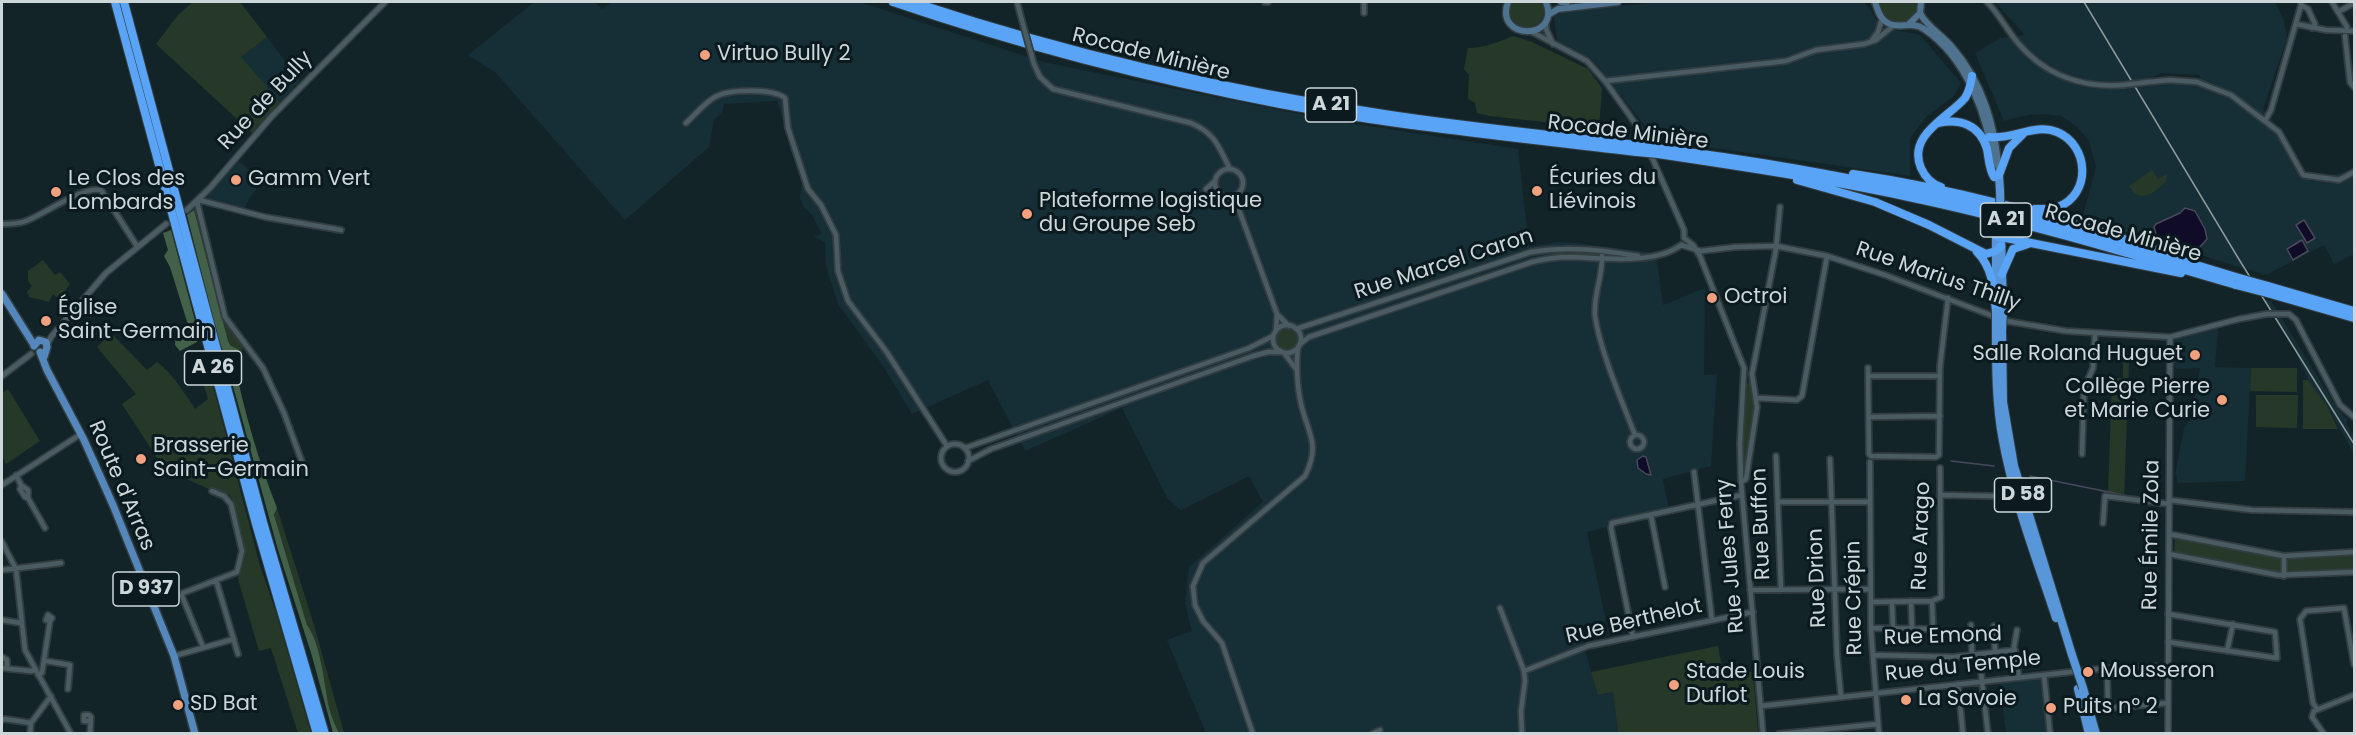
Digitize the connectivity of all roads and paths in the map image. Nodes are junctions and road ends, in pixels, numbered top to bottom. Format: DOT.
graph roads {
  1 [pos="115,2"];
  2 [pos="124,2"];
  3 [pos="385,2"];
  4 [pos="893,2"];
  5 [pos="913,2"];
  6 [pos="1017,2"];
  7 [pos="1364,2"];
  8 [pos="1507,2"];
  9 [pos="1546,2"];
  10 [pos="1561,2"];
  11 [pos="1567,2"];
  12 [pos="1618,2"];
  13 [pos="1987,2"];
  14 [pos="2332,2"];
  15 [pos="1876,3"];
  16 [pos="2301,3"];
  17 [pos="2355,3"];
  18 [pos="1922,5"];
  19 [pos="2338,12"];
  20 [pos="1364,13"];
  21 [pos="1547,19"];
  22 [pos="1882,19"];
  23 [pos="2296,24"];
  24 [pos="1909,25"];
  25 [pos="1893,26"];
  26 [pos="2347,27"];
  27 [pos="2312,28"];
  28 [pos="2355,31"];
  29 [pos="1532,32"];
  30 [pos="2345,36"];
  31 [pos="1870,42"];
  32 [pos="1553,44"];
  33 [pos="1972,76"];
  34 [pos="1605,81"];
  35 [pos="1970,85"];
  36 [pos="2355,87"];
  37 [pos="2265,121"];
  38 [pos="686,123"];
  39 [pos="1936,124"];
  40 [pos="2026,131"];
  41 [pos="1992,137"];
  42 [pos="1636,148"];
  43 [pos="1656,151"];
  44 [pos="1224,157"];
  45 [pos="1791,167"];
  46 [pos="1230,169"];
  47 [pos="1223,171"];
  48 [pos="1773,171"];
  49 [pos="2355,172"];
  50 [pos="1997,176"];
  51 [pos="1215,181"];
  52 [pos="1217,191"];
  53 [pos="1956,193"];
  54 [pos="1234,196"];
  55 [pos="198,201"];
  56 [pos="1780,207"];
  57 [pos="187,210"];
  58 [pos="2027,210"];
  59 [pos="2,224"];
  60 [pos="166,224"];
  61 [pos="341,231"];
  62 [pos="1684,238"];
  63 [pos="1998,239"];
  64 [pos="2034,243"];
  65 [pos="1681,245"];
  66 [pos="138,246"];
  67 [pos="1776,246"];
  68 [pos="1974,249"];
  69 [pos="1603,250"];
  70 [pos="1696,251"];
  71 [pos="1531,252"];
  72 [pos="1641,256"];
  73 [pos="1827,256"];
  74 [pos="1602,258"];
  75 [pos="1532,262"];
  76 [pos="2216,270"];
  77 [pos="2002,273"];
  78 [pos="2236,281"];
  79 [pos="2268,290"];
  80 [pos="2,294"];
  81 [pos="1948,298"];
  82 [pos="2000,311"];
  83 [pos="2355,311"];
  84 [pos="1277,314"];
  85 [pos="2355,318"];
  86 [pos="1289,326"];
  87 [pos="1296,329"];
  88 [pos="2095,333"];
  89 [pos="1275,334"];
  90 [pos="2170,337"];
  91 [pos="1299,346"];
  92 [pos="39,348"];
  93 [pos="1283,352"];
  94 [pos="1868,368"];
  95 [pos="1296,369"];
  96 [pos="1752,374"];
  97 [pos="2,376"];
  98 [pos="1745,376"];
  99 [pos="1868,376"];
  100 [pos="1940,376"];
  101 [pos="1756,398"];
  102 [pos="1940,416"];
  103 [pos="1869,417"];
  104 [pos="2355,417"];
  105 [pos="81,434"];
  106 [pos="1635,435"];
  107 [pos="947,447"];
  108 [pos="965,448"];
  109 [pos="2082,454"];
  110 [pos="1776,456"];
  111 [pos="1830,459"];
  112 [pos="968,461"];
  113 [pos="1870,462"];
  114 [pos="1940,468"];
  115 [pos="1694,472"];
  116 [pos="306,473"];
  117 [pos="16,475"];
  118 [pos="1741,482"];
  119 [pos="2,485"];
  120 [pos="212,490"];
  121 [pos="1742,495"];
  122 [pos="1941,495"];
  123 [pos="1992,496"];
  124 [pos="1779,502"];
  125 [pos="1831,502"];
  126 [pos="1870,502"];
  127 [pos="2169,502"];
  128 [pos="1698,506"];
  129 [pos="2355,512"];
  130 [pos="1651,516"];
  131 [pos="2103,523"];
  132 [pos="45,528"];
  133 [pos="2169,534"];
  134 [pos="2,542"];
  135 [pos="2355,552"];
  136 [pos="2169,554"];
  137 [pos="2284,556"];
  138 [pos="62,563"];
  139 [pos="16,569"];
  140 [pos="2,570"];
  141 [pos="2355,572"];
  142 [pos="2284,576"];
  143 [pos="216,580"];
  144 [pos="1665,587"];
  145 [pos="1870,588"];
  146 [pos="1835,589"];
  147 [pos="1750,590"];
  148 [pos="1781,590"];
  149 [pos="1911,601"];
  150 [pos="1932,601"];
  151 [pos="1892,602"];
  152 [pos="1870,603"];
  153 [pos="1500,608"];
  154 [pos="1753,612"];
  155 [pos="2168,614"];
  156 [pos="2,620"];
  157 [pos="1712,620"];
  158 [pos="50,621"];
  159 [pos="21,623"];
  160 [pos="2233,624"];
  161 [pos="1971,625"];
  162 [pos="1994,626"];
  163 [pos="1871,628"];
  164 [pos="1893,628"];
  165 [pos="1912,628"];
  166 [pos="2017,630"];
  167 [pos="1633,637"];
  168 [pos="234,639"];
  169 [pos="2168,642"];
  170 [pos="203,647"];
  171 [pos="2015,650"];
  172 [pos="2228,651"];
  173 [pos="1995,653"];
  174 [pos="238,654"];
  175 [pos="1873,655"];
  176 [pos="1979,655"];
  177 [pos="174,656"];
  178 [pos="1972,656"];
  179 [pos="2,657"];
  180 [pos="46,661"];
  181 [pos="2355,664"];
  182 [pos="2168,666"];
  183 [pos="4,668"];
  184 [pos="2107,668"];
  185 [pos="1524,671"];
  186 [pos="36,672"];
  187 [pos="2044,675"];
  188 [pos="2019,677"];
  189 [pos="1982,681"];
  190 [pos="1958,684"];
  191 [pos="2080,688"];
  192 [pos="68,689"];
  193 [pos="1874,694"];
  194 [pos="2355,695"];
  195 [pos="51,696"];
  196 [pos="1841,697"];
  197 [pos="2168,703"];
  198 [pos="1761,706"];
  199 [pos="2317,709"];
  200 [pos="90,721"];
  201 [pos="2,722"];
  202 [pos="31,723"];
  203 [pos="1878,724"];
  204 [pos="1380,730"];
  205 [pos="1841,731"];
  206 [pos="30,734"];
  207 [pos="71,734"];
  208 [pos="90,734"];
  209 [pos="195,734"];
  210 [pos="317,734"];
  211 [pos="325,734"];
  212 [pos="1253,734"];
  213 [pos="1372,734"];
  214 [pos="1522,734"];
  215 [pos="1763,734"];
  216 [pos="1779,734"];
  217 [pos="1879,734"];
  218 [pos="1963,734"];
  219 [pos="1988,734"];
  220 [pos="2050,734"];
  221 [pos="2089,734"];
  222 [pos="2096,734"];
  223 [pos="2168,734"];
  224 [pos="2324,734"];
  1 -- 210 [label="highway, A 26"];
  2 -- 211 [label="highway, A 26"];
  3 -- 55 [label="street, Rue de Bully"];
  4 -- 42 [label="highway, Rocade Minière / A 21"];
  5 -- 42 [label="highway, Rocade Minière / A 21"];
  6 -- 44 [label="street, bridge"];
  7 -- 20 [label="street"];
  8 -- 29 [label="main road"];
  9 -- 21 [label="main road"];
  10 -- 11 [label="main road"];
  12 -- 21 [label="main road"];
  13 -- 37 [label="street, bridge"];
  14 -- 19 [label="street"];
  15 -- 22 [label="main road"];
  16 -- 23 [label="street"];
  16 -- 27 [label="street"];
  17 -- 19 [label="street"];
  18 -- 24 [label="main road"];
  18 -- 33 [label="main road, D 58"];
  19 -- 26 [label="street"];
  21 -- 29 [label="main road"];
  21 -- 32 [label="street"];
  22 -- 25 [label="main road"];
  22 -- 31 [label="street"];
  23 -- 27 [label="street"];
  23 -- 37 [label="street"];
  24 -- 25 [label="main road"];
  24 -- 35 [label="main road, D 58"];
  25 -- 31 [label="street"];
  27 -- 28 [label="street"];
  29 -- 32 [label="street"];
  30 -- 36 [label="street"];
  31 -- 34 [label="street"];
  32 -- 34 [label="street"];
  33 -- 35 [label="highway"];
  33 -- 41 [label="main road, D 58"];
  34 -- 62 [label="street"];
  35 -- 39 [label="highway"];
  35 -- 41 [label="main road, D 58"];
  37 -- 49 [label="street"];
  38 -- 107 [label="street"];
  39 -- 50 [label="highway"];
  39 -- 53 [label="highway"];
  40 -- 41 [label="highway"];
  40 -- 50 [label="highway"];
  40 -- 58 [label="highway"];
  41 -- 50 [label="main road, D 58"];
  42 -- 43 [label="highway, Rocade Minière / A 21, bridge"];
  43 -- 45 [label="highway, Rocade Minière / A 21"];
  43 -- 48 [label="highway, Rocade Minière / A 21"];
  44 -- 46 [label="street"];
  44 -- 47 [label="street"];
  45 -- 53 [label="highway"];
  45 -- 76 [label="highway, Rocade Minière / A 21"];
  46 -- 47 [label="street"];
  46 -- 54 [label="street"];
  47 -- 51 [label="street"];
  48 -- 68 [label="highway"];
  48 -- 78 [label="highway, Rocade Minière / A 21"];
  50 -- 63 [label="highway, D 58, bridge"];
  51 -- 52 [label="street"];
  51 -- 52 [label="street"];
  52 -- 54 [label="street"];
  53 -- 58 [label="highway"];
  54 -- 84 [label="street"];
  55 -- 57 [label="street, Rue de Bully"];
  55 -- 61 [label="street"];
  55 -- 116 [label="street"];
  56 -- 67 [label="street"];
  58 -- 76 [label="highway"];
  59 -- 66 [label="street"];
  60 -- 66 [label="street"];
  62 -- 65 [label="street"];
  62 -- 70 [label="street"];
  63 -- 64 [label="highway"];
  63 -- 68 [label="highway"];
  63 -- 77 [label="highway, D 58"];
  63 -- 82 [label="highway, D 58"];
  64 -- 77 [label="highway"];
  64 -- 78 [label="highway"];
  65 -- 70 [label="street"];
  65 -- 72 [label="street, Rue Marcel Caron"];
  66 -- 92 [label="street"];
  67 -- 70 [label="street, Rue Marius Thilly"];
  67 -- 73 [label="street, Rue Marius Thilly"];
  67 -- 96 [label="street"];
  68 -- 82 [label="highway"];
  69 -- 71 [label="street, Rue Marcel Caron"];
  69 -- 72 [label="street, Rue Marcel Caron"];
  69 -- 74 [label="street"];
  70 -- 98 [label="street"];
  71 -- 75 [label="street"];
  71 -- 87 [label="street, Rue Marcel Caron"];
  72 -- 74 [label="street, Rue Marcel Caron"];
  73 -- 81 [label="street, Rue Marius Thilly"];
  73 -- 101 [label="street"];
  74 -- 75 [label="street, Rue Marcel Caron"];
  74 -- 106 [label="street"];
  75 -- 91 [label="street, Rue Marcel Caron"];
  76 -- 78 [label="highway, Rocade Minière / A 21"];
  77 -- 82 [label="highway, D 58"];
  78 -- 79 [label="highway, Rocade Minière / A 21, bridge"];
  79 -- 83 [label="highway, Rocade Minière / A 21"];
  79 -- 85 [label="highway, Rocade Minière / A 21"];
  80 -- 92 [label="main road"];
  81 -- 88 [label="street, Rue Marius Thilly"];
  81 -- 100 [label="street"];
  82 -- 191 [label="highway, D 58, bridge"];
  84 -- 86 [label="street"];
  84 -- 89 [label="street"];
  86 -- 87 [label="street"];
  86 -- 89 [label="street"];
  87 -- 91 [label="street"];
  88 -- 90 [label="street, Rue Marius Thilly"];
  88 -- 109 [label="street"];
  89 -- 93 [label="street"];
  89 -- 108 [label="street"];
  90 -- 104 [label="street, Rue Marius Thilly, bridge"];
  90 -- 127 [label="street, Rue Émile Zola"];
  91 -- 93 [label="street"];
  91 -- 95 [label="street"];
  92 -- 97 [label="street"];
  92 -- 105 [label="main road, Route d'Arras / D 937"];
  93 -- 95 [label="street"];
  93 -- 112 [label="street"];
  94 -- 99 [label="street"];
  95 -- 212 [label="street"];
  96 -- 98 [label="street"];
  96 -- 101 [label="street"];
  98 -- 118 [label="street, Rue Jules Ferry"];
  99 -- 100 [label="street"];
  99 -- 103 [label="street"];
  100 -- 102 [label="street"];
  101 -- 118 [label="street"];
  102 -- 103 [label="street"];
  102 -- 103 [label="street"];
  105 -- 117 [label="street"];
  105 -- 177 [label="main road, Route d'Arras / D 937"];
  107 -- 108 [label="street"];
  107 -- 112 [label="street"];
  108 -- 112 [label="street"];
  110 -- 124 [label="street, Rue Buffon"];
  111 -- 125 [label="street, Rue Drion"];
  113 -- 126 [label="street, Rue Crépin"];
  114 -- 122 [label="street, Rue Arago"];
  115 -- 128 [label="street"];
  117 -- 119 [label="street"];
  117 -- 132 [label="street"];
  118 -- 121 [label="street, Rue Jules Ferry"];
  120 -- 143 [label="street"];
  121 -- 128 [label="street"];
  121 -- 147 [label="street, Rue Jules Ferry"];
  122 -- 123 [label="street"];
  122 -- 150 [label="street, Rue Arago"];
  124 -- 125 [label="street"];
  124 -- 148 [label="street, Rue Buffon"];
  125 -- 126 [label="street"];
  125 -- 146 [label="street, Rue Drion"];
  126 -- 145 [label="street, Rue Crépin"];
  127 -- 129 [label="street"];
  127 -- 131 [label="street"];
  127 -- 133 [label="street, Rue Émile Zola"];
  128 -- 130 [label="street"];
  128 -- 157 [label="street"];
  130 -- 144 [label="street"];
  130 -- 167 [label="street"];
  133 -- 136 [label="street, Rue Émile Zola"];
  133 -- 137 [label="street"];
  134 -- 139 [label="street"];
  135 -- 137 [label="street"];
  136 -- 142 [label="street"];
  136 -- 155 [label="street, Rue Émile Zola"];
  137 -- 142 [label="street"];
  138 -- 139 [label="street"];
  139 -- 140 [label="street"];
  139 -- 159 [label="street"];
  141 -- 142 [label="street"];
  143 -- 168 [label="street"];
  143 -- 170 [label="street"];
  145 -- 146 [label="street"];
  145 -- 152 [label="street, Rue Crépin"];
  146 -- 148 [label="street"];
  146 -- 196 [label="street, Rue Drion"];
  147 -- 148 [label="street"];
  147 -- 154 [label="street, Rue Jules Ferry"];
  149 -- 150 [label="street"];
  149 -- 151 [label="street"];
  149 -- 165 [label="street"];
  150 -- 165 [label="street"];
  151 -- 152 [label="street"];
  151 -- 164 [label="street"];
  152 -- 163 [label="street, Rue Crépin"];
  153 -- 185 [label="street"];
  154 -- 157 [label="street, Rue Berthelot"];
  154 -- 198 [label="street, Rue Jules Ferry"];
  155 -- 160 [label="street"];
  155 -- 169 [label="street, Rue Émile Zola"];
  156 -- 159 [label="street"];
  157 -- 167 [label="street, Rue Berthelot"];
  158 -- 180 [label="street"];
  159 -- 186 [label="street"];
  160 -- 172 [label="street"];
  160 -- 172 [label="street"];
  161 -- 178 [label="street"];
  162 -- 173 [label="street"];
  163 -- 164 [label="street"];
  163 -- 175 [label="street, Rue Crépin"];
  164 -- 165 [label="street"];
  166 -- 171 [label="street"];
  167 -- 185 [label="street, Rue Berthelot"];
  168 -- 170 [label="street"];
  168 -- 174 [label="street"];
  169 -- 172 [label="street"];
  169 -- 182 [label="street, Rue Émile Zola"];
  170 -- 177 [label="street"];
  171 -- 173 [label="street, Rue Emond"];
  171 -- 188 [label="street"];
  173 -- 176 [label="street, Rue Emond"];
  175 -- 178 [label="street, Rue Emond"];
  175 -- 193 [label="street, Rue Crépin"];
  176 -- 178 [label="street, Rue Emond"];
  176 -- 189 [label="street"];
  177 -- 209 [label="main road, Route d'Arras / D 937"];
  179 -- 183 [label="street"];
  180 -- 186 [label="street"];
  180 -- 192 [label="street"];
  181 -- 199 [label="street"];
  182 -- 184 [label="street, Rue du Temple"];
  182 -- 197 [label="street, Rue Émile Zola"];
  183 -- 186 [label="street"];
  184 -- 187 [label="street, Rue du Temple"];
  184 -- 197 [label="street"];
  185 -- 214 [label="street"];
  186 -- 195 [label="street"];
  187 -- 188 [label="street, Rue du Temple"];
  187 -- 220 [label="street"];
  188 -- 189 [label="street, Rue du Temple"];
  189 -- 190 [label="street, Rue du Temple"];
  189 -- 219 [label="street"];
  190 -- 193 [label="street, Rue du Temple"];
  190 -- 218 [label="street"];
  191 -- 221 [label="highway, D 58"];
  191 -- 222 [label="highway, D 58"];
  193 -- 196 [label="street, Rue du Temple"];
  193 -- 203 [label="street, Rue Crépin"];
  194 -- 199 [label="street"];
  195 -- 202 [label="street"];
  195 -- 207 [label="street"];
  196 -- 198 [label="street, Rue du Temple"];
  197 -- 223 [label="street, Rue Émile Zola"];
  198 -- 215 [label="street, Rue Jules Ferry"];
  199 -- 224 [label="street"];
  200 -- 208 [label="street"];
  201 -- 202 [label="street"];
  202 -- 206 [label="street"];
  203 -- 205 [label="street"];
  203 -- 217 [label="street, Rue Crépin"];
  204 -- 213 [label="street"];
  205 -- 216 [label="street"];
}
